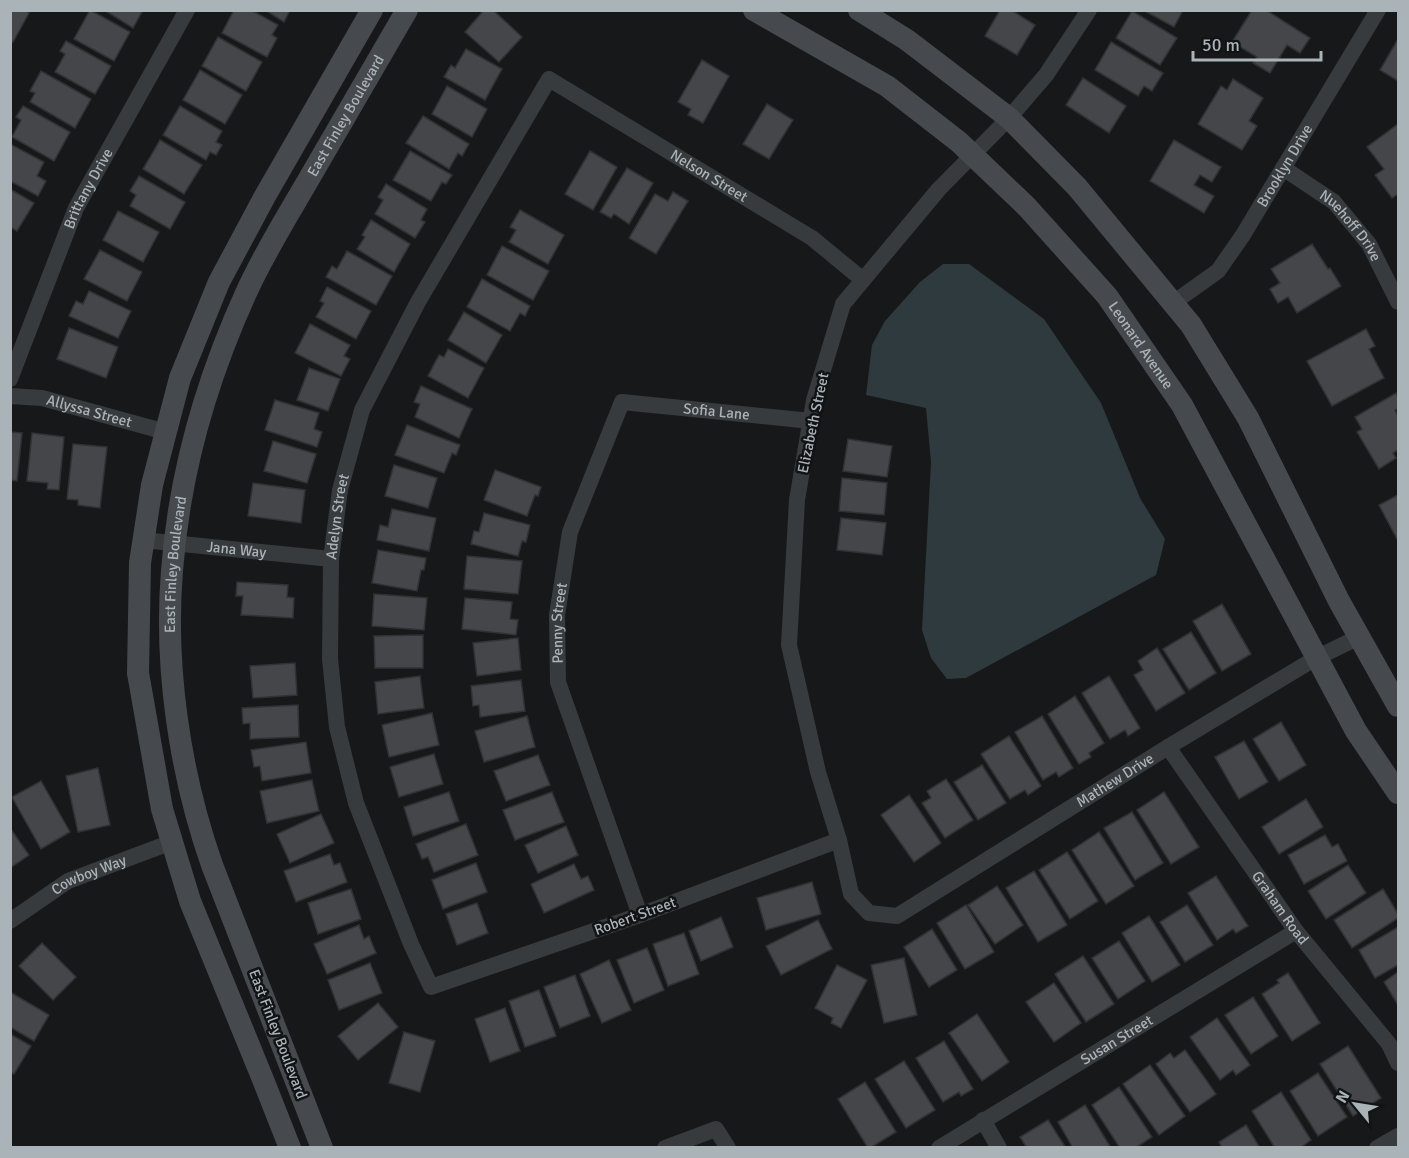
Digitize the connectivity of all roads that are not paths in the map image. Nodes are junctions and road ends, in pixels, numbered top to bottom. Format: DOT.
graph roads {
  1 [pos="187,10"];
  2 [pos="372,10"];
  3 [pos="407,10"];
  4 [pos="754,10"];
  5 [pos="859,10"];
  6 [pos="1089,10"];
  7 [pos="1378,10"];
  8 [pos="549,79"];
  9 [pos="1008,118"];
  10 [pos="973,156"];
  11 [pos="1283,168"];
  12 [pos="863,280"];
  13 [pos="1398,302"];
  14 [pos="1173,303"];
  15 [pos="10,379"];
  16 [pos="10,396"];
  17 [pos="622,402"];
  18 [pos="811,421"];
  19 [pos="166,432"];
  20 [pos="143,540"];
  21 [pos="174,544"];
  22 [pos="331,560"];
  23 [pos="1359,637"];
  24 [pos="1317,658"];
  25 [pos="1398,706"];
  26 [pos="1168,747"];
  27 [pos="1398,793"];
  28 [pos="838,840"];
  29 [pos="172,842"];
  30 [pos="869,913"];
  31 [pos="640,915"];
  32 [pos="10,921"];
  33 [pos="1296,931"];
  34 [pos="431,987"];
  35 [pos="1398,1063"];
  36 [pos="982,1120"];
  37 [pos="1398,1136"];
  38 [pos="290,1148"];
  39 [pos="322,1148"];
  40 [pos="665,1148"];
  41 [pos="728,1148"];
  42 [pos="939,1148"];
  43 [pos="999,1148"];
  44 [pos="1377,1148"];
  1 -- 15 [label="street, Brittany Drive"];
  2 -- 19 [label="street, East Finley Boulevard"];
  3 -- 21 [label="street, East Finley Boulevard"];
  4 -- 10 [label="street, Leonard Avenue"];
  5 -- 9 [label="street"];
  6 -- 9 [label="street, Elizabeth Street"];
  7 -- 11 [label="street, Brooklyn Drive"];
  8 -- 12 [label="street, Nelson Street"];
  8 -- 22 [label="street, Adelyn Street"];
  9 -- 10 [label="street, Elizabeth Street"];
  9 -- 14 [label="street"];
  10 -- 12 [label="street, Elizabeth Street"];
  10 -- 24 [label="street, Leonard Avenue"];
  11 -- 13 [label="street, Nuehoff Drive"];
  11 -- 14 [label="street, Brooklyn Drive"];
  12 -- 18 [label="street, Elizabeth Street"];
  14 -- 23 [label="street"];
  16 -- 19 [label="street, Allyssa Street"];
  17 -- 18 [label="street, Sofia Lane"];
  17 -- 31 [label="street, Penny Street"];
  18 -- 28 [label="street, Elizabeth Street"];
  19 -- 20 [label="street, East Finley Boulevard"];
  20 -- 21 [label="street, Jana Way"];
  20 -- 29 [label="street, East Finley Boulevard"];
  21 -- 22 [label="street, Jana Way"];
  21 -- 39 [label="street, East Finley Boulevard"];
  22 -- 34 [label="street, Adelyn Street"];
  23 -- 24 [label="street, Mathew Drive"];
  23 -- 25 [label="street"];
  24 -- 26 [label="street, Mathew Drive"];
  24 -- 27 [label="street, Leonard Avenue"];
  26 -- 30 [label="street, Mathew Drive"];
  26 -- 33 [label="street, Graham Road"];
  28 -- 30 [label="street, Elizabeth Street"];
  28 -- 31 [label="street, Robert Street"];
  29 -- 32 [label="street, Cowboy Way"];
  29 -- 38 [label="street, East Finley Boulevard"];
  31 -- 34 [label="street, Robert Street"];
  33 -- 35 [label="street, Graham Road"];
  33 -- 36 [label="street, Susan Street"];
  36 -- 42 [label="street, Susan Street"];
  36 -- 43 [label="street"];
  37 -- 44 [label="street"];
  40 -- 41 [label="street"];
}
